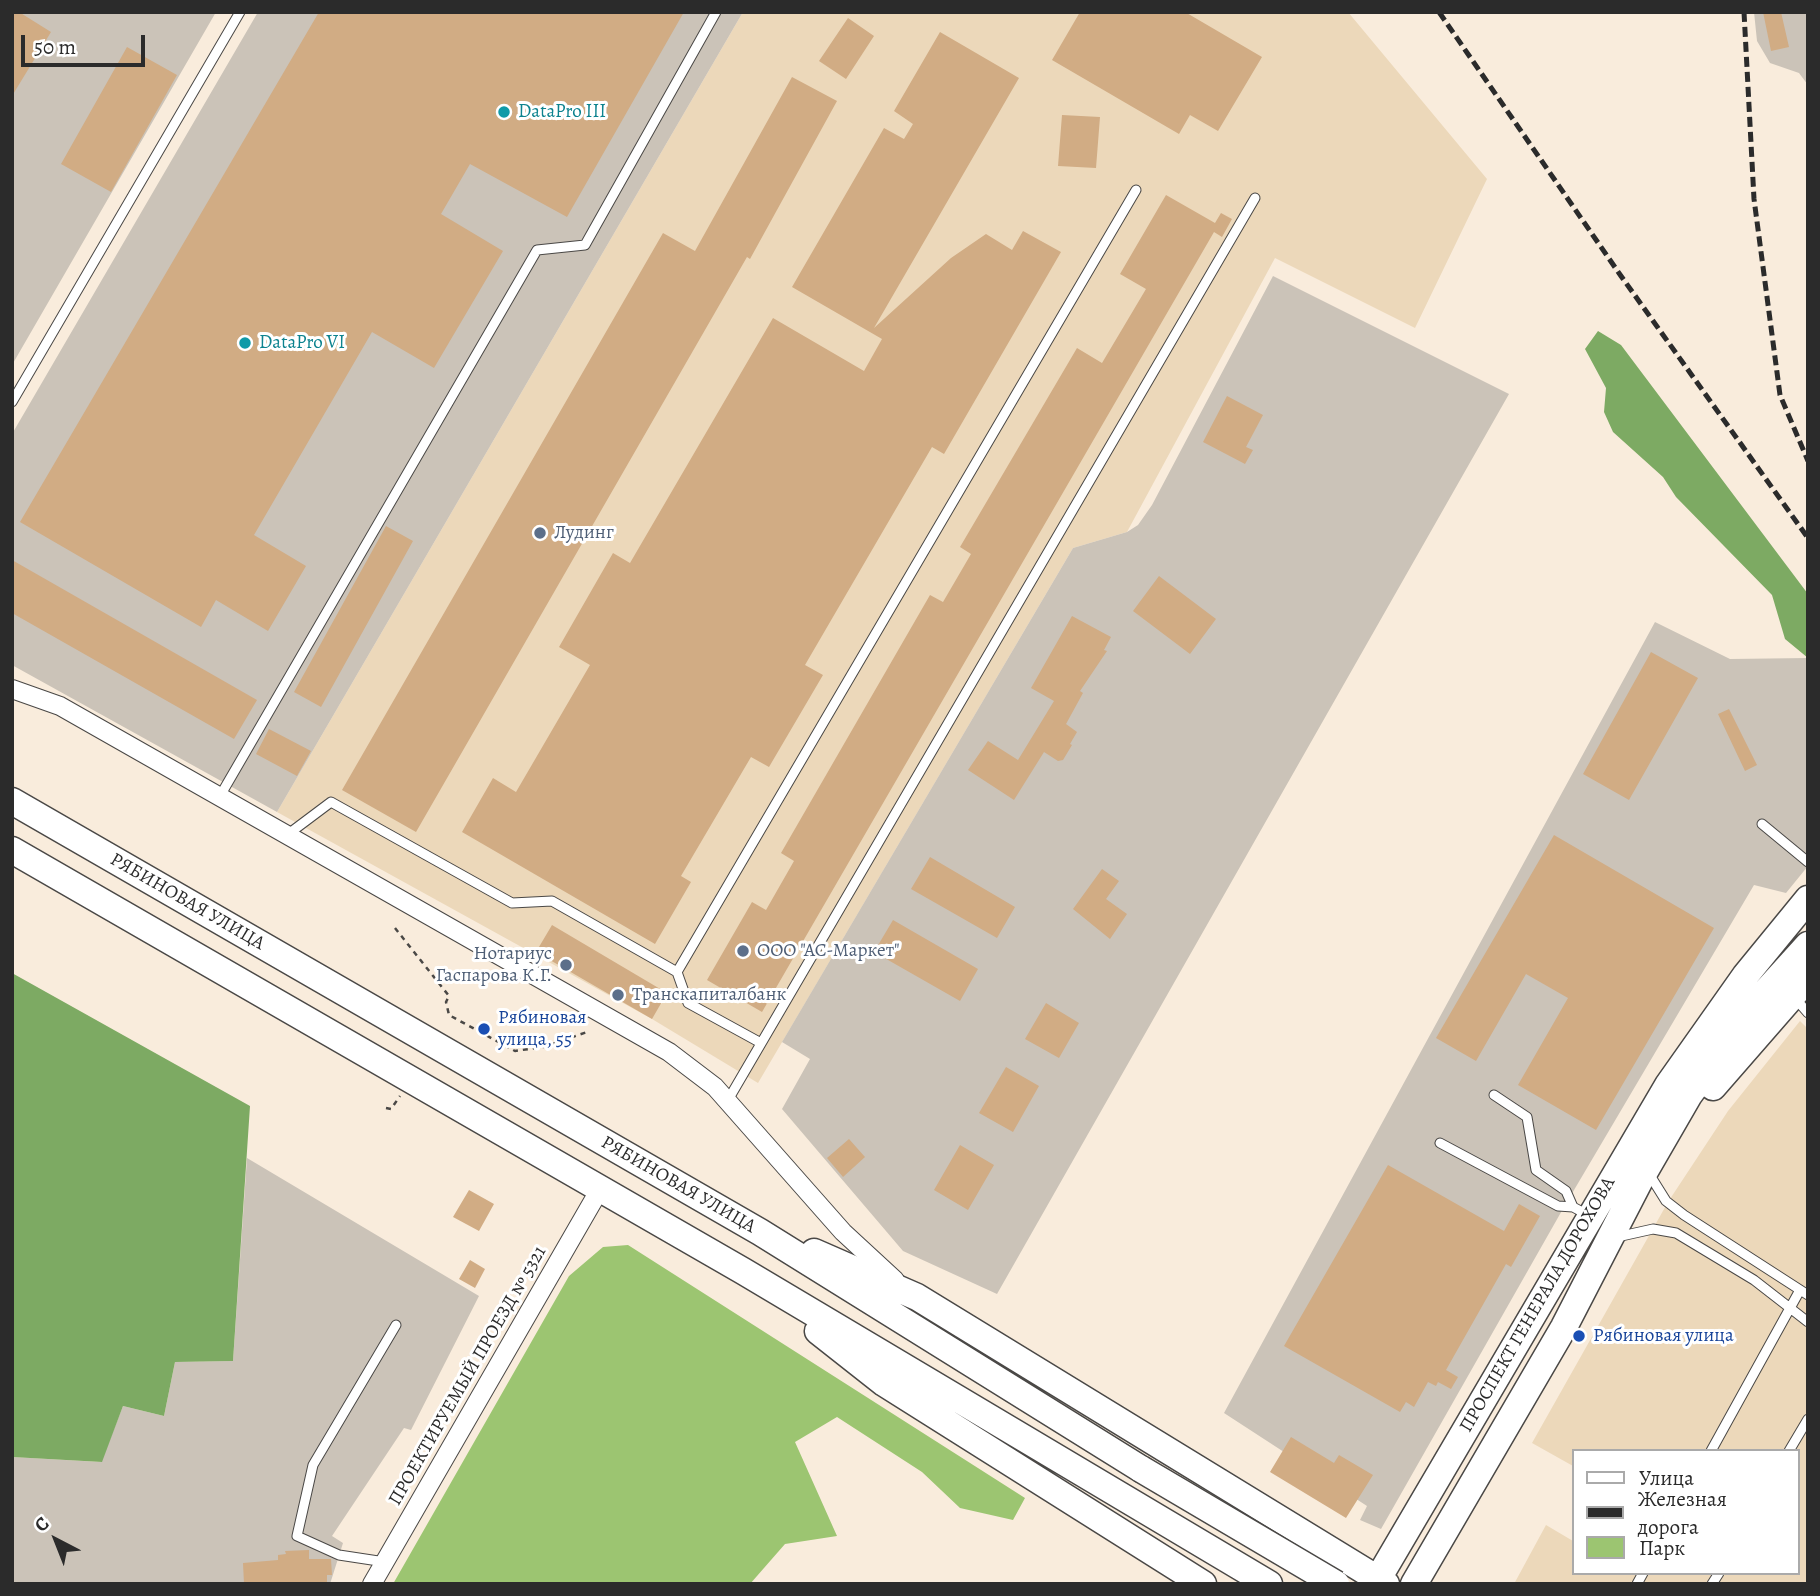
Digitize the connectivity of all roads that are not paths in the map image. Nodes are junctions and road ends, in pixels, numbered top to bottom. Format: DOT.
graph roads {
  1 [pos="240,12"];
  2 [pos="716,12"];
  3 [pos="1136,190"];
  4 [pos="1255,198"];
  5 [pos="12,402"];
  6 [pos="12,689"];
  7 [pos="220,796"];
  8 [pos="12,801"];
  9 [pos="1762,824"];
  10 [pos="288,835"];
  11 [pos="12,850"];
  12 [pos="1808,862"];
  13 [pos="1808,900"];
  14 [pos="1808,925"];
  15 [pos="1808,945"];
  16 [pos="677,972"];
  17 [pos="1802,995"];
  18 [pos="1707,1029"];
  19 [pos="761,1043"];
  20 [pos="1494,1095"];
  21 [pos="728,1100"];
  22 [pos="1440,1143"];
  23 [pos="1651,1177"];
  24 [pos="600,1189"];
  25 [pos="1581,1211"];
  26 [pos="760,1232"];
  27 [pos="1613,1239"];
  28 [pos="1593,1270"];
  29 [pos="743,1271"];
  30 [pos="1804,1292"];
  31 [pos="917,1297"];
  32 [pos="1790,1309"];
  33 [pos="1808,1322"];
  34 [pos="396,1325"];
  35 [pos="1808,1419"];
  36 [pos="1712,1449"];
  37 [pos="1790,1449"];
  38 [pos="1297,1530"];
  39 [pos="384,1562"];
  40 [pos="1380,1582"];
  41 [pos="372,1584"];
  42 [pos="1203,1584"];
  43 [pos="1269,1584"];
  44 [pos="1315,1584"];
  45 [pos="1336,1584"];
  46 [pos="1414,1584"];
  1 -- 5 [label="lane"];
  2 -- 7 [label="lane"];
  3 -- 16 [label="lane"];
  4 -- 19 [label="lane"];
  6 -- 7 [label="street"];
  7 -- 10 [label="street"];
  8 -- 26 [label="main road, РЯБИНОВАЯ УЛИЦА"];
  9 -- 12 [label="lane"];
  10 -- 16 [label="lane"];
  10 -- 21 [label="street"];
  11 -- 24 [label="main road"];
  13 -- 18 [label="main road, ПРОСПЕКТ ГЕНЕРАЛА ДОРОХОВА"];
  14 -- 18 [label="main road, ПРОСПЕКТ ГЕНЕРАЛА ДОРОХОВА"];
  15 -- 28 [label="main road, ПРОСПЕКТ ГЕНЕРАЛА ДОРОХОВА"];
  16 -- 19 [label="lane"];
  17 -- 23 [label="main road, ПРОСПЕКТ ГЕНЕРАЛА ДОРОХОВА"];
  18 -- 25 [label="main road, ПРОСПЕКТ ГЕНЕРАЛА ДОРОХОВА"];
  19 -- 21 [label="lane"];
  20 -- 25 [label="lane"];
  21 -- 31 [label="street"];
  22 -- 25 [label="lane"];
  23 -- 27 [label="main road, ПРОСПЕКТ ГЕНЕРАЛА ДОРОХОВА"];
  23 -- 30 [label="lane"];
  24 -- 29 [label="main road"];
  24 -- 39 [label="street, ПРОЕКТИРУЕМЫЙ ПРОЕЗД № 5321"];
  25 -- 40 [label="main road, ПРОСПЕКТ ГЕНЕРАЛА ДОРОХОВА"];
  26 -- 31 [label="main road"];
  26 -- 45 [label="main road, РЯБИНОВАЯ УЛИЦА, bridge"];
  27 -- 28 [label="main road, ПРОСПЕКТ ГЕНЕРАЛА ДОРОХОВА"];
  27 -- 32 [label="lane"];
  28 -- 46 [label="main road, ПРОСПЕКТ ГЕНЕРАЛА ДОРОХОВА"];
  29 -- 42 [label="main road"];
  29 -- 43 [label="main road"];
  30 -- 32 [label="lane"];
  31 -- 38 [label="main road"];
  32 -- 33 [label="lane"];
  32 -- 36 [label="lane"];
  34 -- 39 [label="lane"];
  35 -- 37 [label="lane"];
  38 -- 40 [label="main road"];
  38 -- 44 [label="main road"];
  39 -- 41 [label="street, ПРОЕКТИРУЕМЫЙ ПРОЕЗД № 5321"];
}
